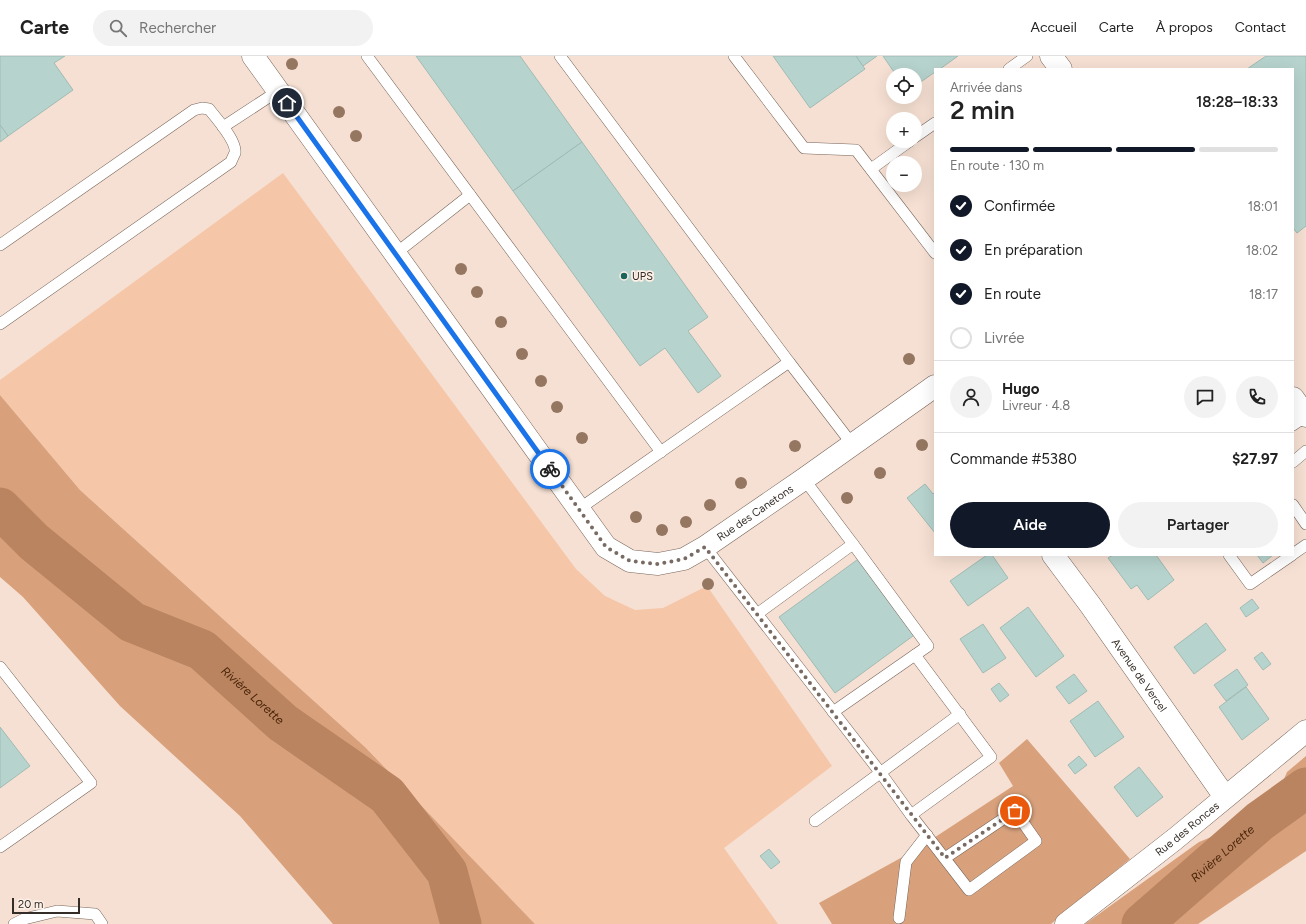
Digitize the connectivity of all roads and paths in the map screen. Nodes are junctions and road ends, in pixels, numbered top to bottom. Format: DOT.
graph roads {
  1 [pos="253,56"];
  2 [pos="366,56"];
  3 [pos="560,56"];
  4 [pos="734,56"];
  5 [pos="1027,56"];
  6 [pos="1052,56"];
  7 [pos="1010,68"];
  8 [pos="1060,68"];
  9 [pos="278,91"];
  10 [pos="934,123"];
  11 [pos="223,127"];
  12 [pos="922,132"];
  13 [pos="900,148"];
  14 [pos="871,169"];
  15 [pos="470,196"];
  16 [pos="0,246"];
  17 [pos="934,252"];
  18 [pos="395,254"];
  19 [pos="0,324"];
  20 [pos="789,362"];
  21 [pos="933,392"];
  22 [pos="1294,399"];
  23 [pos="1306,416"];
  24 [pos="1294,424"];
  25 [pos="852,444"];
  26 [pos="1306,451"];
  27 [pos="661,452"];
  28 [pos="1294,461"];
  29 [pos="804,479"];
  30 [pos="1294,506"];
  31 [pos="579,509"];
  32 [pos="1306,524"];
  33 [pos="853,544"];
  34 [pos="1306,545"];
  35 [pos="705,547"];
  36 [pos="1294,554"];
  37 [pos="1054,556"];
  38 [pos="1230,556"];
  39 [pos="1291,556"];
  40 [pos="757,614"];
  41 [pos="915,655"];
  42 [pos="0,667"];
  43 [pos="833,712"];
  44 [pos="960,714"];
  45 [pos="1306,731"];
  46 [pos="880,772"];
  47 [pos="1225,797"];
  48 [pos="911,815"];
  49 [pos="815,821"];
  50 [pos="927,835"];
  51 [pos="0,847"];
  52 [pos="945,858"];
  53 [pos="900,918"];
  54 [pos="14,924"];
  55 [pos="102,924"];
  56 [pos="1066,924"];
  1 -- 9 [label="street, Rue des Canetons"];
  2 -- 15 [label="lane"];
  3 -- 20 [label="lane"];
  4 -- 14 [label="lane"];
  5 -- 7 [label="lane"];
  6 -- 8 [label="street"];
  9 -- 11 [label="lane"];
  9 -- 18 [label="street, Rue des Canetons"];
  10 -- 12 [label="lane"];
  11 -- 16 [label="lane"];
  11 -- 19 [label="lane"];
  13 -- 14 [label="lane"];
  14 -- 17 [label="lane"];
  15 -- 18 [label="lane"];
  15 -- 27 [label="lane"];
  18 -- 31 [label="street, Rue des Canetons"];
  20 -- 25 [label="lane"];
  20 -- 27 [label="lane"];
  21 -- 25 [label="street, Rue des Canetons"];
  22 -- 23 [label="street"];
  23 -- 24 [label="lane"];
  25 -- 29 [label="street, Rue des Canetons"];
  26 -- 28 [label="lane"];
  27 -- 31 [label="lane"];
  29 -- 33 [label="lane"];
  29 -- 35 [label="street, Rue des Canetons"];
  30 -- 32 [label="lane"];
  31 -- 35 [label="street, Rue des Canetons"];
  33 -- 40 [label="lane"];
  33 -- 41 [label="lane"];
  34 -- 36 [label="lane"];
  35 -- 40 [label="lane"];
  37 -- 47 [label="street, Avenue de Vercel"];
  38 -- 39 [label="lane"];
  40 -- 43 [label="lane"];
  41 -- 43 [label="lane"];
  41 -- 44 [label="lane"];
  42 -- 51 [label="lane"];
  43 -- 46 [label="lane"];
  44 -- 46 [label="lane"];
  44 -- 48 [label="lane"];
  45 -- 47 [label="street, Rue des Ronces"];
  46 -- 48 [label="lane"];
  46 -- 49 [label="lane"];
  47 -- 56 [label="street, Rue des Ronces"];
  48 -- 50 [label="lane"];
  50 -- 52 [label="lane"];
  50 -- 53 [label="lane"];
  52 -- 52 [label="lane"];
  54 -- 55 [label="lane"];
}
